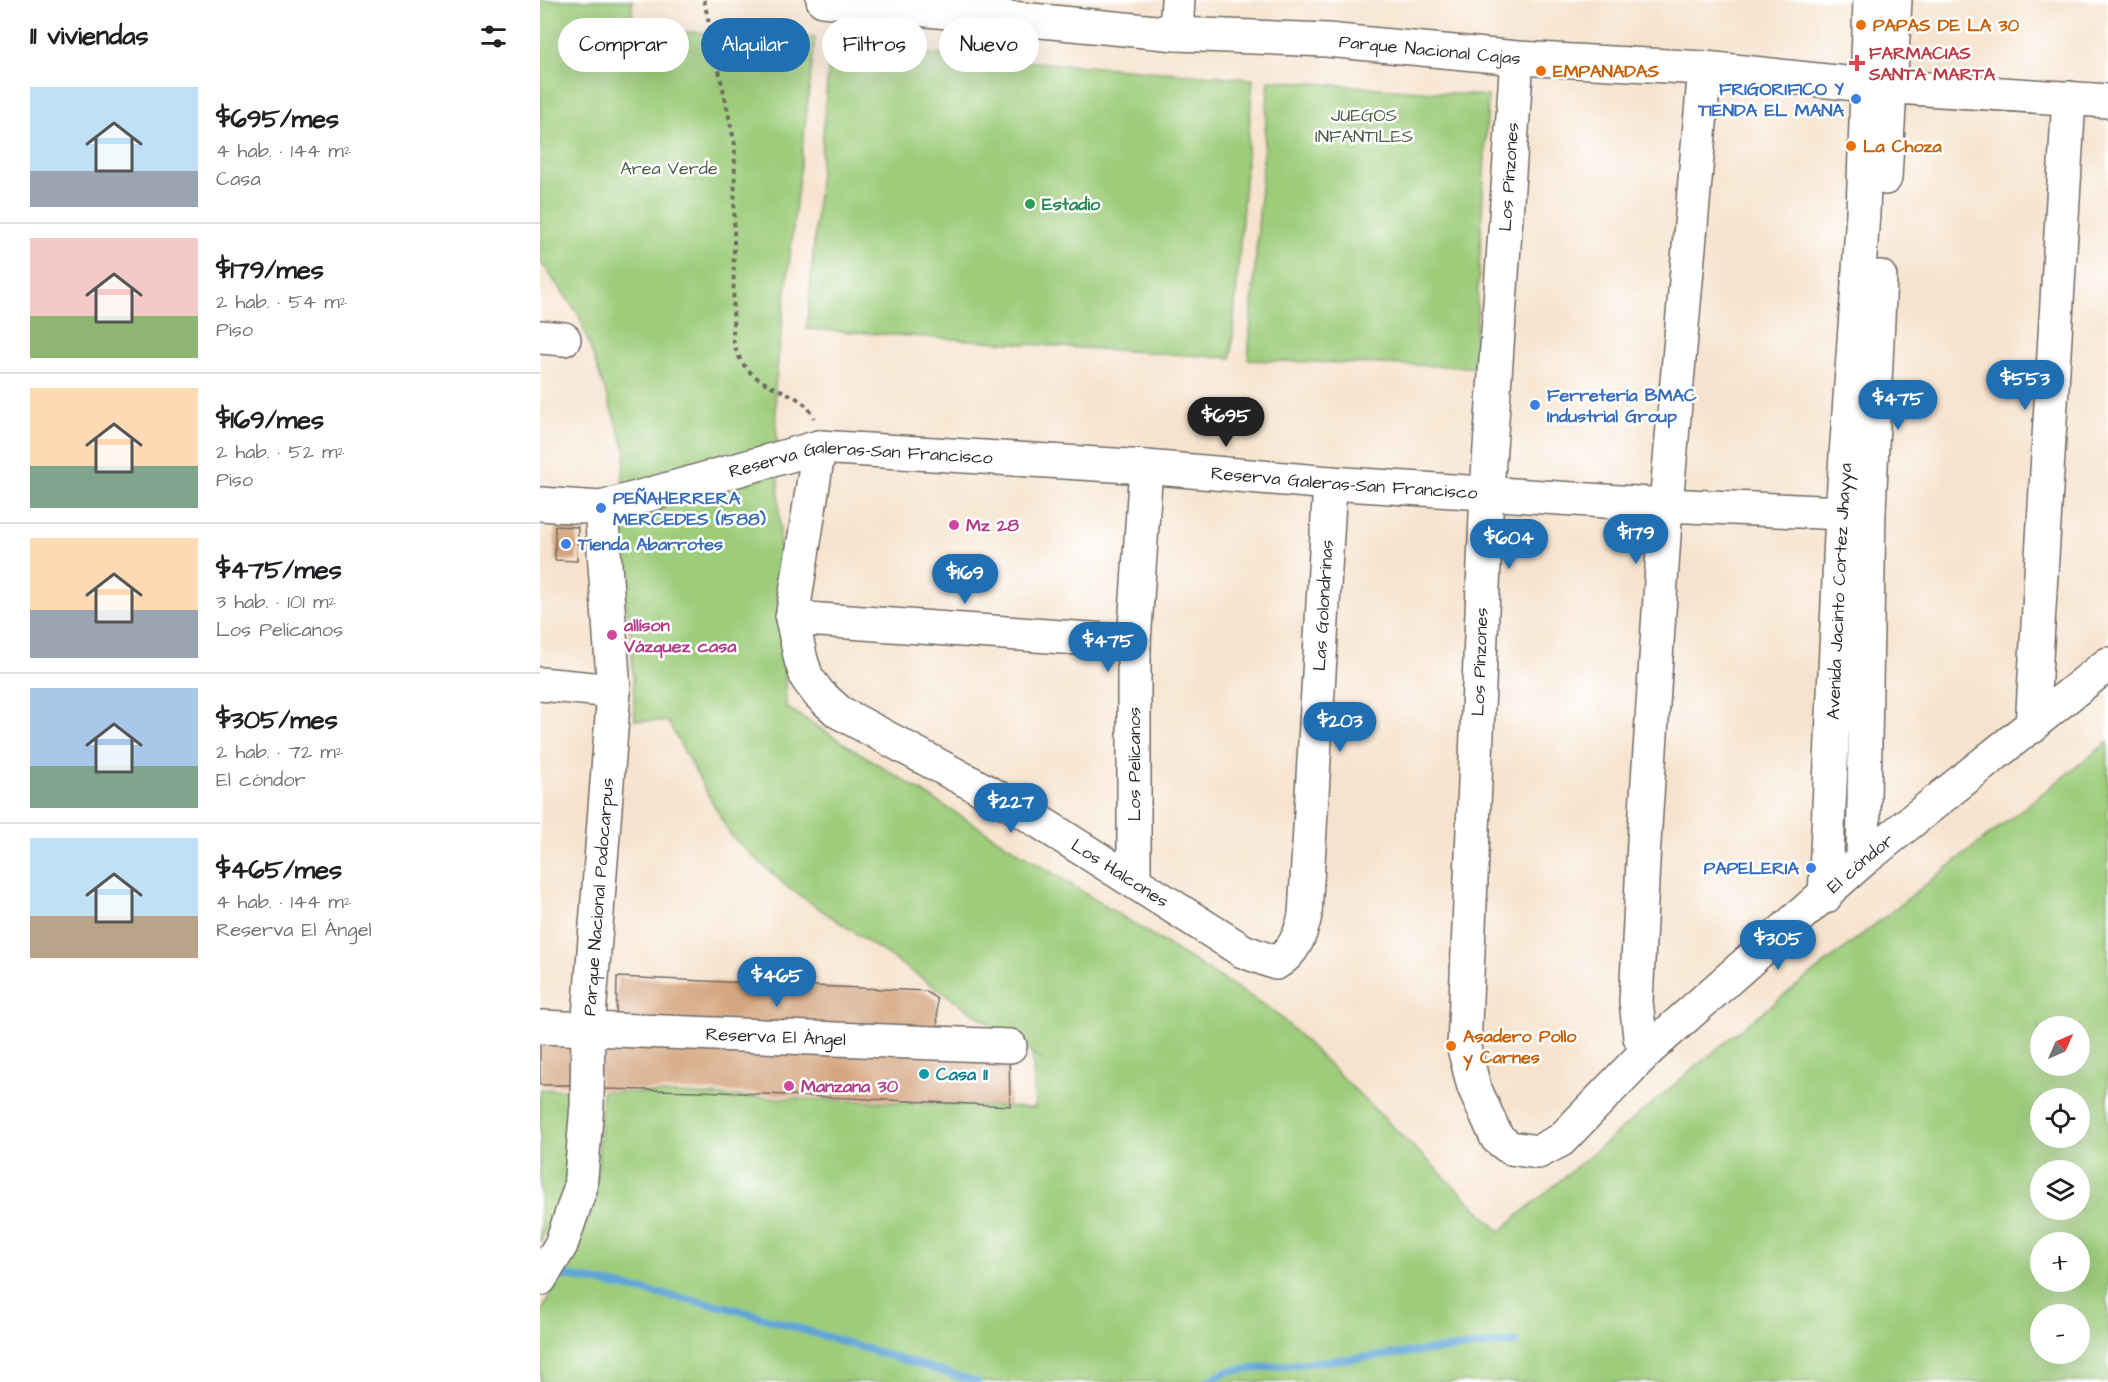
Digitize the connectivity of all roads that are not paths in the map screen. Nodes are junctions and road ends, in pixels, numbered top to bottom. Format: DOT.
graph roads {
  1 [pos="823,0"];
  2 [pos="1178,0"];
  3 [pos="1870,0"];
  4 [pos="1895,0"];
  5 [pos="1176,34"];
  6 [pos="1517,58"];
  7 [pos="1705,68"];
  8 [pos="1877,86"];
  9 [pos="2069,98"];
  10 [pos="2108,101"];
  11 [pos="819,447"];
  12 [pos="1146,467"];
  13 [pos="1330,483"];
  14 [pos="1487,491"];
  15 [pos="540,504"];
  16 [pos="1666,505"];
  17 [pos="601,508"];
  18 [pos="1855,511"];
  19 [pos="792,618"];
  20 [pos="1134,642"];
  21 [pos="2108,664"];
  22 [pos="540,684"];
  23 [pos="614,690"];
  24 [pos="2032,727"];
  25 [pos="1863,860"];
  26 [pos="1134,881"];
  27 [pos="1825,897"];
  28 [pos="1269,962"];
  29 [pos="540,1027"];
  30 [pos="588,1030"];
  31 [pos="1010,1046"];
  32 [pos="1647,1051"];
  33 [pos="1474,1087"];
  34 [pos="540,1279"];
  1 -- 5 [label="street, Parque Nacional Cajas"];
  2 -- 5 [label="street"];
  3 -- 8 [label="street, Avenida Jacinto Cortez Jhayya"];
  4 -- 8 [label="street, Avenida Jacinto Cortez Jhayya"];
  5 -- 6 [label="street, Parque Nacional Cajas"];
  6 -- 7 [label="street, Parque Nacional Cajas"];
  6 -- 14 [label="street, Los Pinzones"];
  7 -- 8 [label="street, Parque Nacional Cajas"];
  7 -- 16 [label="street"];
  8 -- 9 [label="street, Parque Nacional Cajas"];
  8 -- 18 [label="street, Avenida Jacinto Cortez Jhayya"];
  9 -- 10 [label="street, Parque Nacional Cajas"];
  9 -- 24 [label="street"];
  11 -- 12 [label="street, Reserva Galeras-San Francisco"];
  11 -- 17 [label="street, Reserva Galeras-San Francisco"];
  11 -- 19 [label="street"];
  12 -- 13 [label="street, Reserva Galeras-San Francisco"];
  12 -- 20 [label="street, Los Pelícanos"];
  13 -- 14 [label="street, Reserva Galeras-San Francisco"];
  13 -- 28 [label="street, Las Golondrinas"];
  14 -- 16 [label="street, Reserva Galeras-San Francisco"];
  14 -- 33 [label="street, Los Pinzones"];
  15 -- 17 [label="street, Reserva Galeras-San Francisco"];
  16 -- 18 [label="street, Reserva Galeras-San Francisco"];
  16 -- 32 [label="street"];
  17 -- 23 [label="street, Parque Nacional Podocarpus"];
  18 -- 25 [label="street, Avenida Jacinto Cortez Jhayya"];
  18 -- 27 [label="street, Avenida Jacinto Cortez Jhayya"];
  19 -- 20 [label="street"];
  19 -- 26 [label="street, Los Halcones"];
  20 -- 26 [label="street, Los Pelícanos"];
  21 -- 24 [label="street, El cóndor"];
  22 -- 23 [label="street"];
  23 -- 30 [label="street, Parque Nacional Podocarpus"];
  24 -- 25 [label="street, El cóndor"];
  25 -- 27 [label="street, El cóndor"];
  26 -- 28 [label="street, Los Halcones"];
  27 -- 32 [label="street, El cóndor"];
  29 -- 30 [label="street, Reserva El Ángel"];
  30 -- 31 [label="street, Reserva El Ángel"];
  30 -- 34 [label="street, Parque Nacional Podocarpus"];
  32 -- 33 [label="street, El cóndor"];
}
